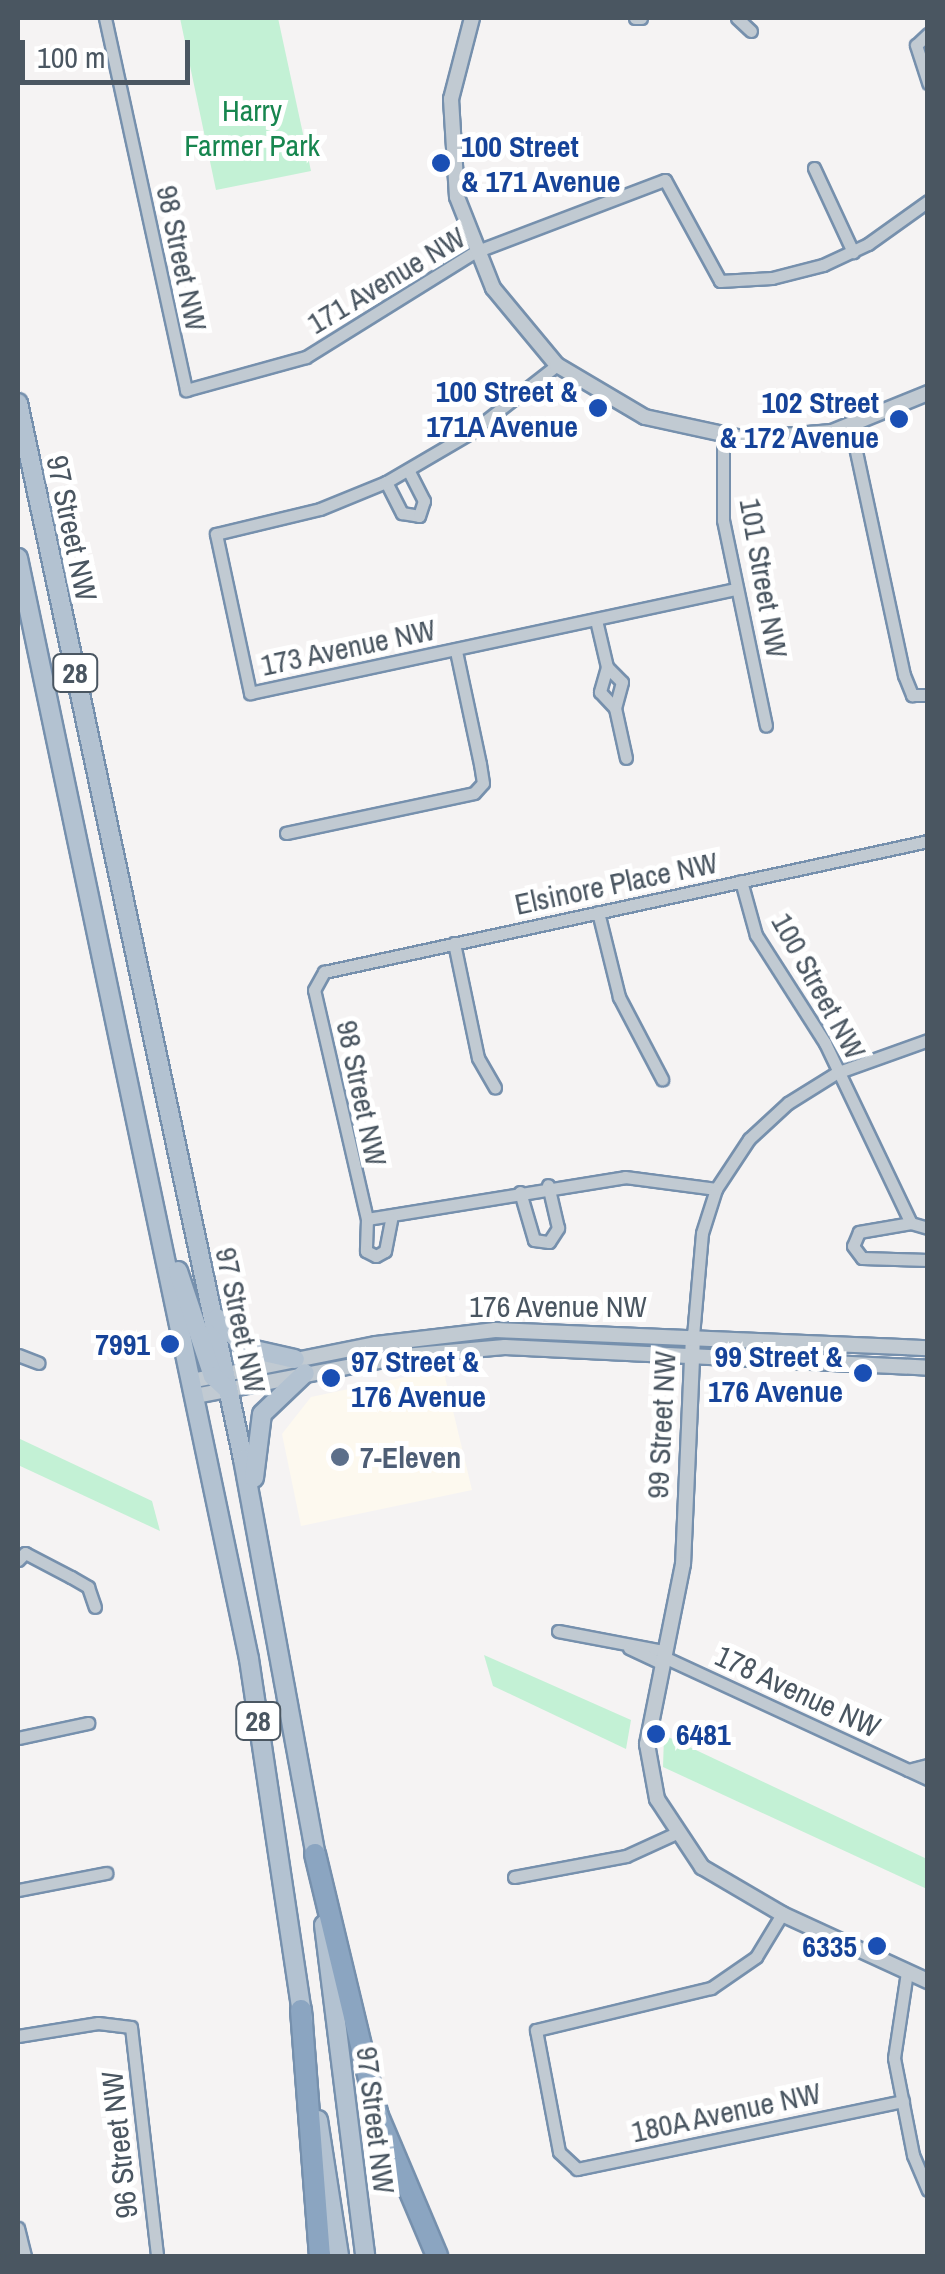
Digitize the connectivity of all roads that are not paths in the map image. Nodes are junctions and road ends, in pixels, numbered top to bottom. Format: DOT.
graph roads {
  1 [pos="105,18"];
  2 [pos="472,18"];
  3 [pos="737,18"];
  4 [pos="751,31"];
  5 [pos="928,34"];
  6 [pos="928,83"];
  7 [pos="814,168"];
  8 [pos="928,200"];
  9 [pos="475,252"];
  10 [pos="853,252"];
  11 [pos="556,364"];
  12 [pos="186,390"];
  13 [pos="928,393"];
  14 [pos="18,402"];
  15 [pos="851,428"];
  16 [pos="722,436"];
  17 [pos="409,470"];
  18 [pos="386,482"];
  19 [pos="18,558"];
  20 [pos="736,589"];
  21 [pos="596,620"];
  22 [pos="456,650"];
  23 [pos="607,667"];
  24 [pos="928,695"];
  25 [pos="615,708"];
  26 [pos="766,726"];
  27 [pos="626,758"];
  28 [pos="286,833"];
  29 [pos="928,842"];
  30 [pos="742,881"];
  31 [pos="598,912"];
  32 [pos="454,943"];
  33 [pos="318,978"];
  34 [pos="928,1040"];
  35 [pos="836,1072"];
  36 [pos="662,1079"];
  37 [pos="494,1087"];
  38 [pos="548,1185"];
  39 [pos="716,1189"];
  40 [pos="151,1190"];
  41 [pos="520,1192"];
  42 [pos="367,1219"];
  43 [pos="391,1220"];
  44 [pos="911,1222"];
  45 [pos="928,1228"];
  46 [pos="928,1260"];
  47 [pos="212,1309"];
  48 [pos="693,1336"];
  49 [pos="928,1348"];
  50 [pos="692,1353"];
  51 [pos="18,1354"];
  52 [pos="39,1363"];
  53 [pos="300,1366"];
  54 [pos="928,1368"];
  55 [pos="222,1380"];
  56 [pos="193,1388"];
  57 [pos="252,1509"];
  58 [pos="21,1556"];
  59 [pos="95,1607"];
  60 [pos="558,1631"];
  61 [pos="666,1658"];
  62 [pos="88,1723"];
  63 [pos="18,1738"];
  64 [pos="928,1765"];
  65 [pos="908,1770"];
  66 [pos="928,1779"];
  67 [pos="674,1834"];
  68 [pos="316,1854"];
  69 [pos="106,1874"];
  70 [pos="514,1877"];
  71 [pos="18,1890"];
  72 [pos="782,1914"];
  73 [pos="908,1972"];
  74 [pos="928,1981"];
  75 [pos="301,2010"];
  76 [pos="18,2036"];
  77 [pos="903,2102"];
  78 [pos="928,2190"];
  79 [pos="18,2228"];
  80 [pos="24,2256"];
  81 [pos="156,2256"];
  82 [pos="320,2256"];
  83 [pos="339,2256"];
  84 [pos="365,2256"];
  85 [pos="437,2256"];
  1 -- 12 [label="street, 98 Street NW"];
  2 -- 9 [label="street"];
  3 -- 4 [label="street"];
  5 -- 6 [label="street"];
  7 -- 10 [label="street"];
  8 -- 10 [label="street"];
  9 -- 10 [label="street, 171 Avenue NW"];
  9 -- 11 [label="street"];
  9 -- 12 [label="street, 171 Avenue NW"];
  11 -- 16 [label="street"];
  11 -- 17 [label="street"];
  13 -- 15 [label="street"];
  14 -- 47 [label="main road, 97 Street NW / 28"];
  15 -- 16 [label="street"];
  15 -- 24 [label="street"];
  16 -- 20 [label="street, 101 Street NW"];
  17 -- 18 [label="street"];
  17 -- 18 [label="street"];
  18 -- 22 [label="street, 173 Avenue NW"];
  19 -- 40 [label="main road, 97 Street NW / 28"];
  20 -- 21 [label="street, 173 Avenue NW"];
  20 -- 26 [label="street, 101 Street NW"];
  21 -- 22 [label="street, 173 Avenue NW"];
  21 -- 23 [label="street"];
  22 -- 28 [label="street, 173 Avenue NW"];
  23 -- 25 [label="street"];
  23 -- 25 [label="street"];
  25 -- 27 [label="street"];
  29 -- 30 [label="street, Elsinore Place NW"];
  30 -- 31 [label="street, Elsinore Place NW"];
  30 -- 35 [label="street, 100 Street NW"];
  31 -- 32 [label="street, Elsinore Place NW"];
  31 -- 36 [label="street"];
  32 -- 33 [label="street, Elsinore Place NW"];
  32 -- 37 [label="street"];
  33 -- 42 [label="street, 98 Street NW"];
  34 -- 35 [label="street, 99 Street NW"];
  35 -- 39 [label="street, 99 Street NW"];
  35 -- 44 [label="street, 100 Street NW"];
  38 -- 39 [label="street"];
  38 -- 41 [label="street"];
  38 -- 41 [label="street"];
  39 -- 48 [label="street, 99 Street NW"];
  40 -- 55 [label="main road"];
  40 -- 56 [label="main road, 97 Street NW / 28"];
  41 -- 43 [label="street"];
  42 -- 43 [label="street"];
  42 -- 43 [label="street, 98 Street NW"];
  44 -- 45 [label="street"];
  44 -- 46 [label="street"];
  47 -- 53 [label="main road"];
  47 -- 55 [label="main road, 97 Street NW"];
  48 -- 49 [label="street, 176 Avenue NW"];
  48 -- 50 [label="street, 99 Street NW"];
  48 -- 53 [label="street, 176 Avenue NW"];
  50 -- 53 [label="street, 176 Avenue NW"];
  50 -- 54 [label="street, 176 Avenue NW"];
  50 -- 61 [label="street, 99 Street NW"];
  51 -- 52 [label="street"];
  53 -- 55 [label="street, 176 Avenue NW"];
  53 -- 57 [label="main road"];
  55 -- 56 [label="street, 176 Avenue NW"];
  55 -- 57 [label="main road, 97 Street NW"];
  56 -- 75 [label="main road, 97 Street NW / 28"];
  57 -- 68 [label="main road, 97 Street NW / 28"];
  58 -- 59 [label="street"];
  60 -- 61 [label="street"];
  61 -- 65 [label="street, 178 Avenue NW"];
  61 -- 67 [label="street, 99 Street NW"];
  62 -- 63 [label="street"];
  64 -- 65 [label="street, 178 Avenue NW"];
  65 -- 66 [label="street, 178 Avenue NW"];
  67 -- 70 [label="street"];
  67 -- 72 [label="street, 99 Street NW"];
  68 -- 84 [label="main road, 97 Street NW"];
  68 -- 85 [label="highway"];
  69 -- 71 [label="street"];
  72 -- 73 [label="street, 99 Street NW"];
  72 -- 77 [label="street, 180A Avenue NW"];
  73 -- 74 [label="street, 99 Street NW"];
  73 -- 77 [label="street"];
  75 -- 82 [label="highway"];
  75 -- 83 [label="main road, 97 Street NW / 28"];
  76 -- 81 [label="street, 96 Street NW"];
  77 -- 78 [label="street"];
  79 -- 80 [label="street"];
}
